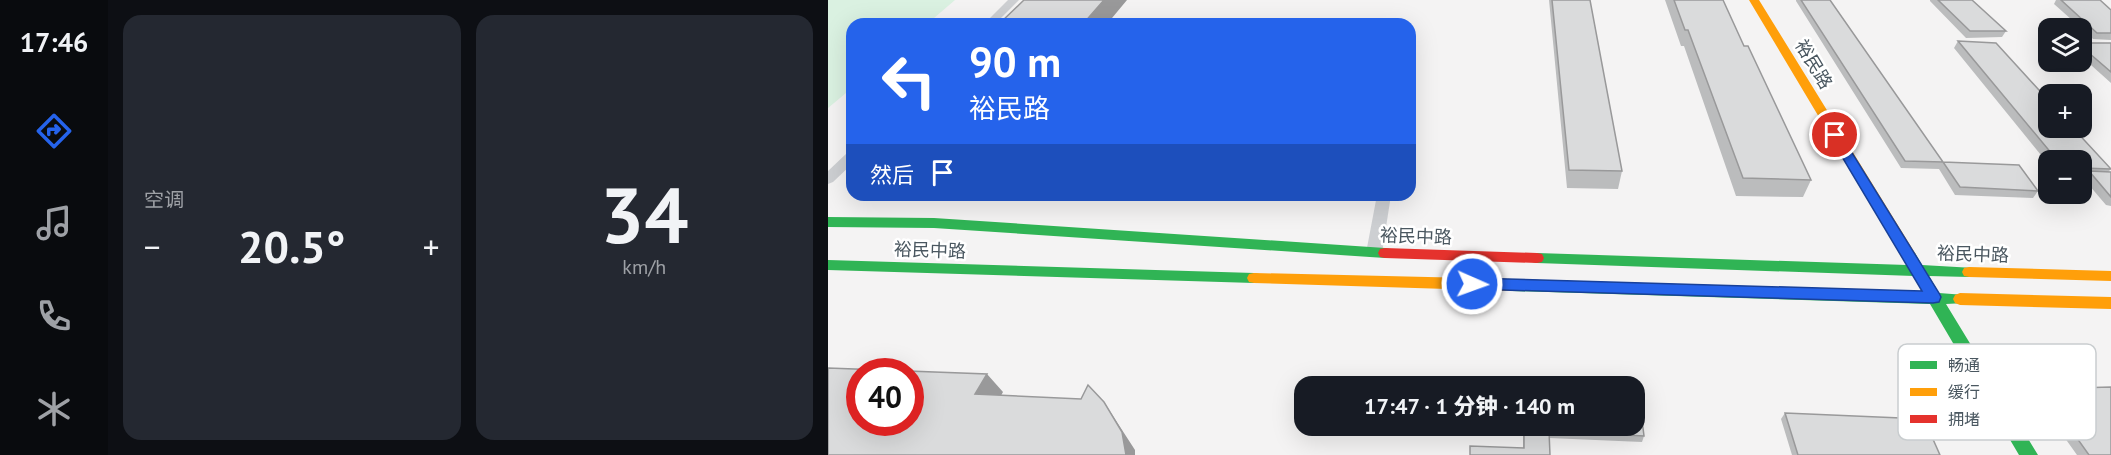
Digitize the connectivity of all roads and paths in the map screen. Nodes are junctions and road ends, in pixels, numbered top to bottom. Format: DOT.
graph roads {
  1 [pos="1014,0"];
  2 [pos="1754,0"];
  3 [pos="995,18"];
  4 [pos="846,162"];
  5 [pos="828,179"];
  6 [pos="1383,201"];
  7 [pos="828,222"];
  8 [pos="1374,253"];
  9 [pos="828,265"];
  10 [pos="1916,270"];
  11 [pos="2111,276"];
  12 [pos="1933,297"];
  13 [pos="2111,303"];
  14 [pos="1962,344"];
  15 [pos="2020,440"];
  16 [pos="2029,455"];
  1 -- 3 [label="lane"];
  2 -- 10 [label="street, 裕民路"];
  4 -- 5 [label="lane"];
  6 -- 8 [label="lane"];
  7 -- 8 [label="street, 裕民中路"];
  8 -- 10 [label="street, 裕民中路"];
  9 -- 12 [label="street, 裕民中路"];
  10 -- 11 [label="street, 裕民中路"];
  10 -- 12 [label="street, 裕民路"];
  12 -- 13 [label="street, 裕民中路"];
  12 -- 14 [label="street, 裕民路"];
  15 -- 16 [label="street, 裕民路"];
}
